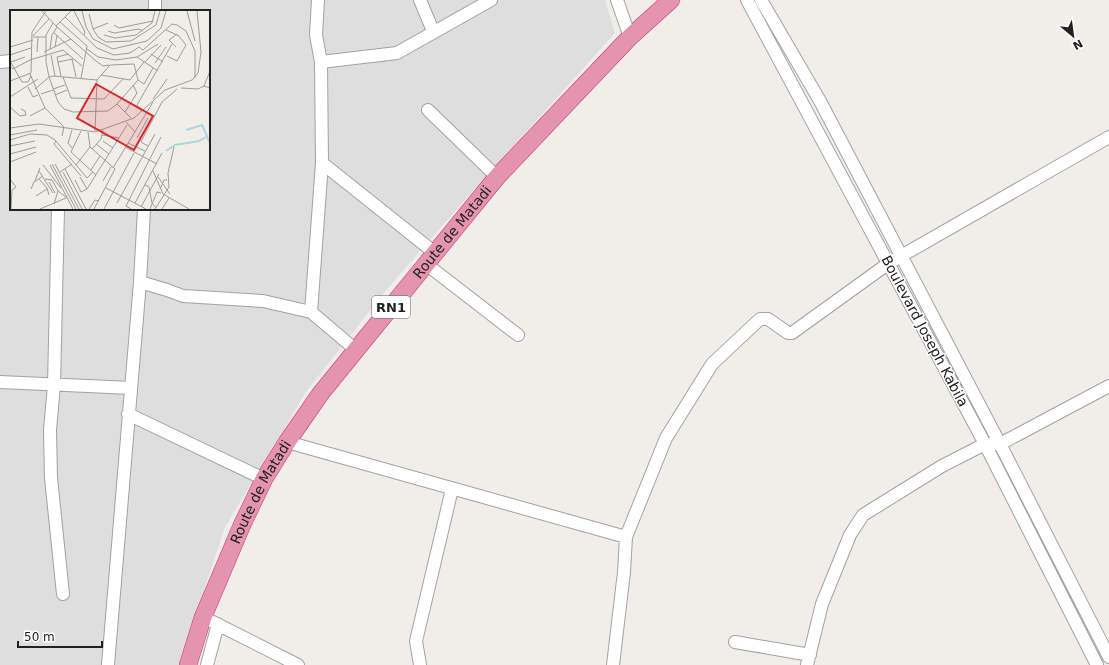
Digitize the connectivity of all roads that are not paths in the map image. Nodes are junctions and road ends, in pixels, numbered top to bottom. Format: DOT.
graph roads {
  1 [pos="156,0"];
  2 [pos="318,0"];
  3 [pos="420,0"];
  4 [pos="491,0"];
  5 [pos="617,0"];
  6 [pos="671,0"];
  7 [pos="748,0"];
  8 [pos="761,0"];
  9 [pos="155,10"];
  10 [pos="433,31"];
  11 [pos="630,37"];
  12 [pos="10,61"];
  13 [pos="0,62"];
  14 [pos="321,62"];
  15 [pos="428,110"];
  16 [pos="1109,137"];
  17 [pos="322,163"];
  18 [pos="497,177"];
  19 [pos="58,210"];
  20 [pos="144,210"];
  21 [pos="900,256"];
  22 [pos="431,258"];
  23 [pos="889,262"];
  24 [pos="140,282"];
  25 [pos="311,312"];
  26 [pos="518,335"];
  27 [pos="356,350"];
  28 [pos="0,382"];
  29 [pos="54,385"];
  30 [pos="1109,386"];
  31 [pos="131,388"];
  32 [pos="128,414"];
  33 [pos="287,442"];
  34 [pos="985,444"];
  35 [pos="1000,444"];
  36 [pos="264,479"];
  37 [pos="452,489"];
  38 [pos="626,537"];
  39 [pos="63,594"];
  40 [pos="203,617"];
  41 [pos="218,624"];
  42 [pos="735,642"];
  43 [pos="1109,657"];
  44 [pos="808,660"];
  45 [pos="108,665"];
  46 [pos="188,665"];
  47 [pos="207,665"];
  48 [pos="298,665"];
  49 [pos="420,665"];
  50 [pos="613,665"];
  51 [pos="1097,665"];
  1 -- 9 [label="street"];
  2 -- 14 [label="street"];
  3 -- 10 [label="street"];
  4 -- 10 [label="street"];
  5 -- 11 [label="street"];
  6 -- 11 [label="highway, Route de Matadi / RN1"];
  7 -- 23 [label="street, Boulevard Joseph Kabila"];
  8 -- 21 [label="street, Boulevard Joseph Kabila"];
  10 -- 14 [label="street"];
  11 -- 18 [label="highway, Route de Matadi / RN1"];
  12 -- 13 [label="street"];
  14 -- 17 [label="street"];
  15 -- 18 [label="street"];
  16 -- 21 [label="street"];
  17 -- 22 [label="street"];
  17 -- 25 [label="street"];
  18 -- 22 [label="highway, Route de Matadi / RN1"];
  19 -- 29 [label="street"];
  20 -- 24 [label="street"];
  21 -- 23 [label="street"];
  21 -- 35 [label="street, Boulevard Joseph Kabila"];
  22 -- 26 [label="street"];
  22 -- 27 [label="highway, Route de Matadi / RN1"];
  23 -- 34 [label="street, Boulevard Joseph Kabila"];
  23 -- 38 [label="street"];
  24 -- 25 [label="street"];
  24 -- 31 [label="street"];
  25 -- 27 [label="street"];
  27 -- 33 [label="highway, Route de Matadi / RN1"];
  28 -- 29 [label="street"];
  29 -- 31 [label="street"];
  29 -- 39 [label="street"];
  30 -- 35 [label="street"];
  31 -- 32 [label="street"];
  32 -- 36 [label="street"];
  32 -- 45 [label="street"];
  33 -- 36 [label="highway, Route de Matadi / RN1"];
  33 -- 37 [label="street"];
  34 -- 35 [label="street"];
  34 -- 44 [label="street"];
  34 -- 51 [label="street, Boulevard Joseph Kabila"];
  35 -- 43 [label="street, Boulevard Joseph Kabila"];
  36 -- 40 [label="highway, Route de Matadi / RN1"];
  37 -- 38 [label="street"];
  37 -- 49 [label="street"];
  38 -- 50 [label="street"];
  40 -- 41 [label="street"];
  40 -- 46 [label="highway, Route de Matadi / RN1"];
  41 -- 47 [label="street"];
  41 -- 48 [label="street"];
  42 -- 44 [label="street"];
}
